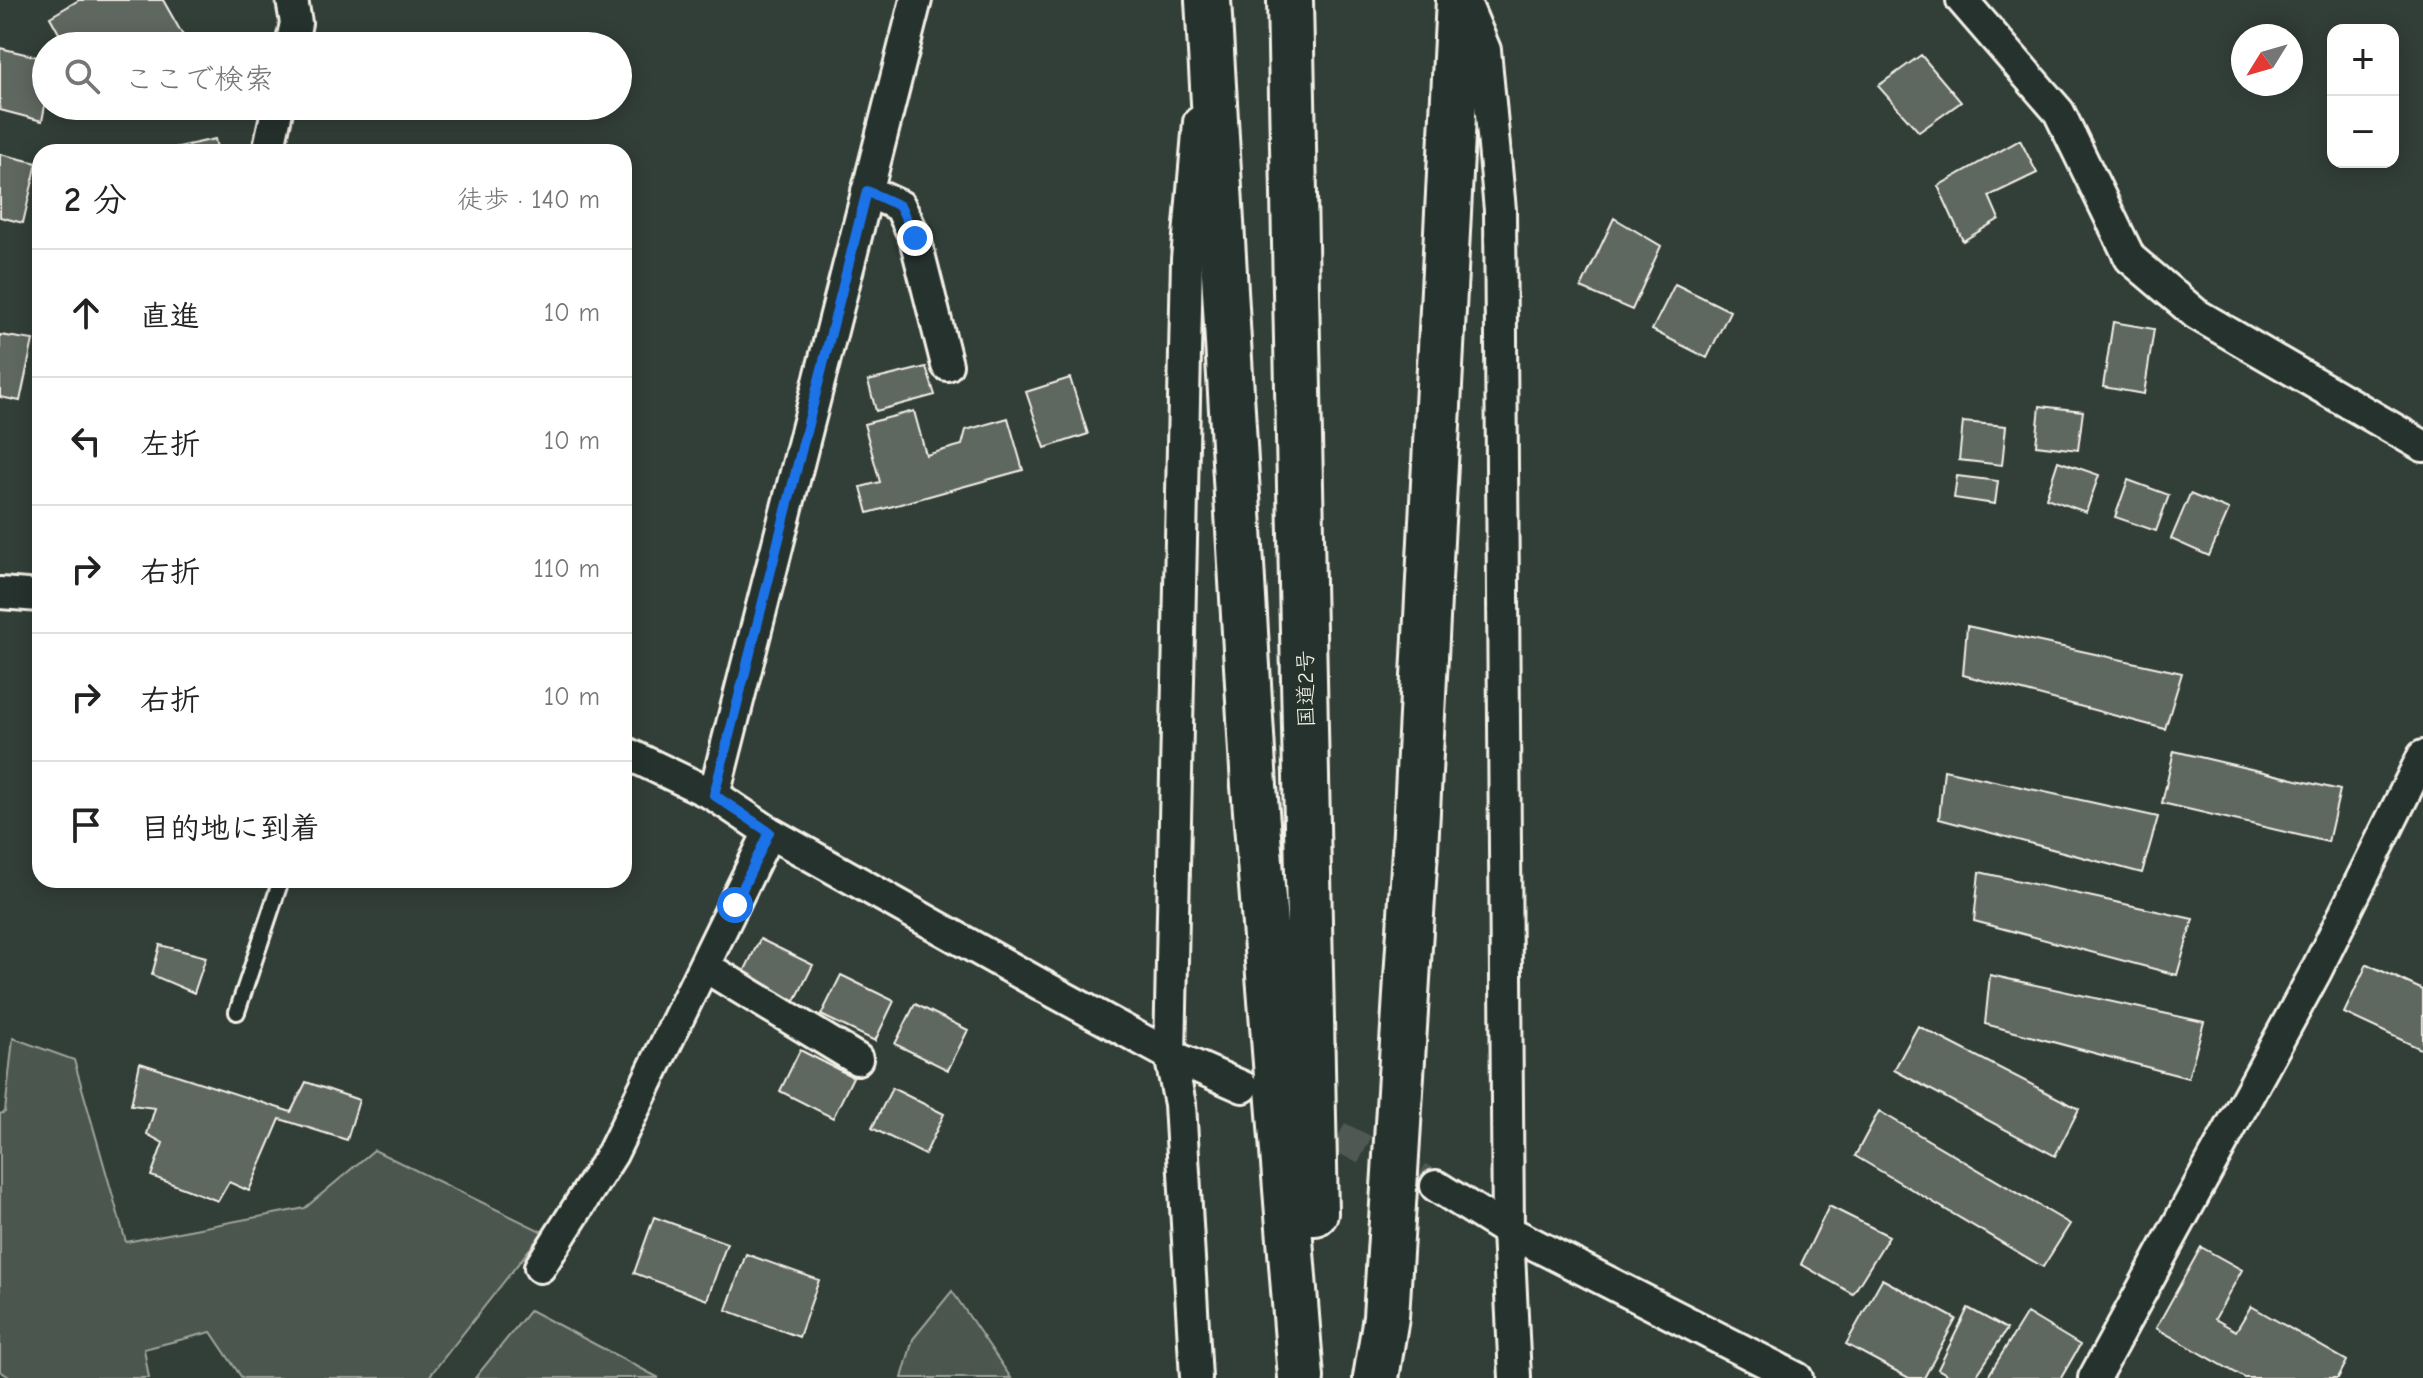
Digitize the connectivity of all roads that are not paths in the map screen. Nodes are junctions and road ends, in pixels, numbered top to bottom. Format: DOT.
graph roads {
  1 [pos="292,0"];
  2 [pos="916,0"];
  3 [pos="1290,0"];
  4 [pos="1462,0"];
  5 [pos="1962,0"];
  6 [pos="1208,6"];
  7 [pos="294,32"];
  8 [pos="275,120"];
  9 [pos="270,144"];
  10 [pos="867,191"];
  11 [pos="947,365"];
  12 [pos="2423,446"];
  13 [pos="0,593"];
  14 [pos="32,595"];
  15 [pos="632,756"];
  16 [pos="2423,756"];
  17 [pos="714,795"];
  18 [pos="769,832"];
  19 [pos="278,888"];
  20 [pos="704,966"];
  21 [pos="237,1012"];
  22 [pos="1170,1055"];
  23 [pos="857,1059"];
  24 [pos="1243,1087"];
  25 [pos="1436,1186"];
  26 [pos="1508,1231"];
  27 [pos="540,1267"];
  28 [pos="1196,1378"];
  29 [pos="1301,1378"];
  30 [pos="1319,1378"];
  31 [pos="1376,1378"];
  32 [pos="1515,1378"];
  33 [pos="1797,1378"];
  34 [pos="2094,1378"];
  1 -- 7 [label="street"];
  2 -- 10 [label="street"];
  3 -- 30 [label="highway, 国道2号"];
  4 -- 26 [label="street"];
  4 -- 31 [label="highway"];
  5 -- 12 [label="street"];
  6 -- 22 [label="street"];
  6 -- 29 [label="highway"];
  8 -- 9 [label="street"];
  10 -- 11 [label="street"];
  10 -- 17 [label="street"];
  13 -- 14 [label="street"];
  15 -- 17 [label="street"];
  16 -- 34 [label="street"];
  17 -- 18 [label="street"];
  18 -- 20 [label="street"];
  18 -- 22 [label="street"];
  19 -- 21 [label="lane"];
  20 -- 23 [label="street"];
  20 -- 27 [label="street"];
  22 -- 24 [label="street"];
  22 -- 28 [label="street"];
  25 -- 26 [label="street"];
  26 -- 32 [label="street"];
  26 -- 33 [label="street"];
}
